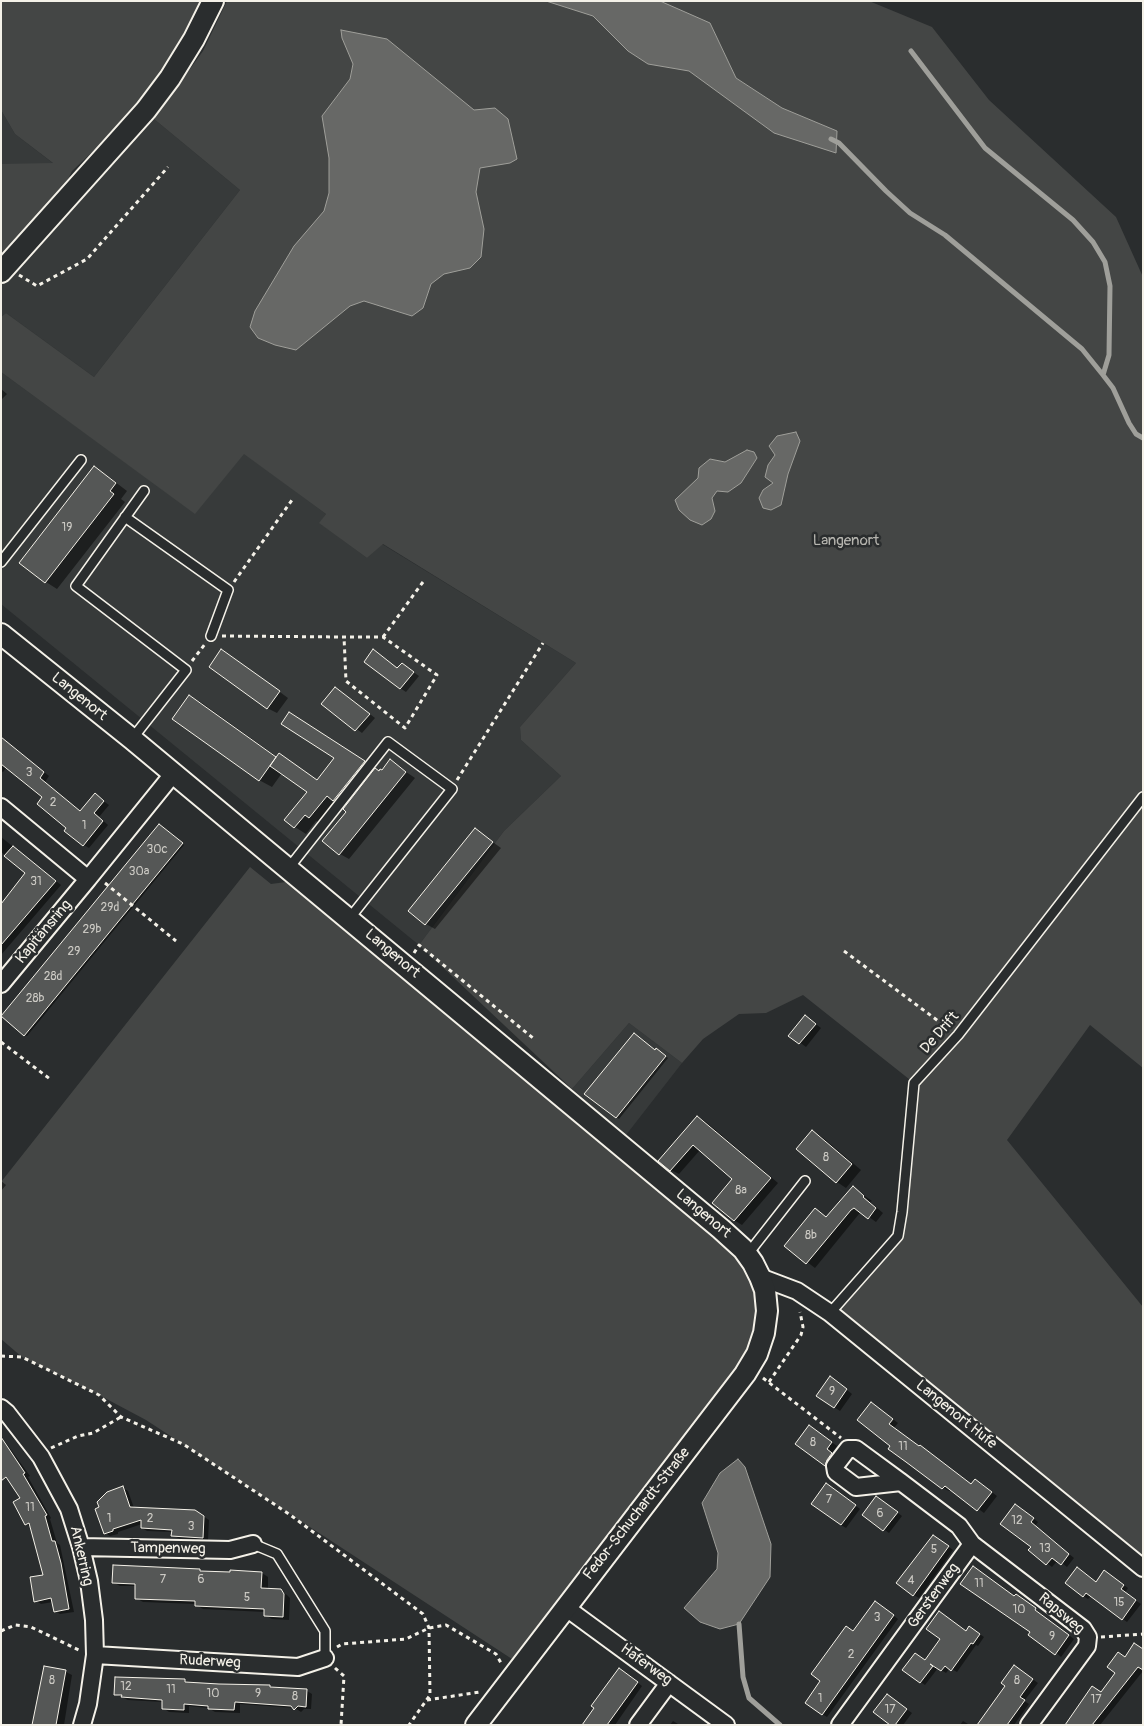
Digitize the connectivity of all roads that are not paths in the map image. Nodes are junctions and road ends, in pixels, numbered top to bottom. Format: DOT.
graph roads {
  1 [pos="213,1"];
  2 [pos="4,270"];
  3 [pos="82,460"];
  4 [pos="144,490"];
  5 [pos="125,517"];
  6 [pos="1,562"];
  7 [pos="1,634"];
  8 [pos="211,636"];
  9 [pos="132,739"];
  10 [pos="173,774"];
  11 [pos="1143,797"];
  12 [pos="1,806"];
  13 [pos="288,869"];
  14 [pos="90,876"];
  15 [pos="349,919"];
  16 [pos="1,984"];
  17 [pos="805,1181"];
  18 [pos="747,1255"];
  19 [pos="762,1283"];
  20 [pos="830,1313"];
  21 [pos="1,1408"];
  22 [pos="901,1482"];
  23 [pos="254,1544"];
  24 [pos="972,1544"];
  25 [pos="81,1546"];
  26 [pos="1143,1568"];
  27 [pos="565,1607"];
  28 [pos="95,1655"];
  29 [pos="325,1658"];
  30 [pos="669,1682"];
  31 [pos="82,1725"];
  32 [pos="476,1725"];
  33 [pos="638,1725"];
  34 [pos="726,1725"];
  35 [pos="840,1725"];
  36 [pos="1028,1725"];
  1 -- 2 [label="street"];
  3 -- 6 [label="lane"];
  4 -- 5 [label="lane"];
  5 -- 8 [label="lane"];
  5 -- 9 [label="lane"];
  7 -- 9 [label="street, Langenort"];
  9 -- 10 [label="street, Langenort"];
  10 -- 13 [label="street, Langenort"];
  10 -- 14 [label="street, Kapitänsring"];
  11 -- 20 [label="lane, De Drift"];
  12 -- 14 [label="street"];
  13 -- 15 [label="street, Langenort"];
  13 -- 15 [label="lane"];
  14 -- 16 [label="street, Kapitänsring"];
  15 -- 18 [label="street, Langenort"];
  17 -- 18 [label="lane"];
  18 -- 19 [label="street, Langenort"];
  19 -- 20 [label="street, Langenort Hufe"];
  19 -- 27 [label="street, Fedor-Schuchardt-Straße"];
  20 -- 26 [label="street, Langenort Hufe"];
  21 -- 25 [label="street, Ankerring"];
  22 -- 22 [label="street"];
  22 -- 24 [label="street"];
  23 -- 25 [label="street, Tampenweg"];
  23 -- 29 [label="lane"];
  24 -- 35 [label="street, Gerstenweg"];
  24 -- 36 [label="street, Rapsweg"];
  25 -- 28 [label="street, Ankerring"];
  27 -- 30 [label="street, Haferweg"];
  27 -- 32 [label="street, Fedor-Schuchardt-Straße"];
  28 -- 29 [label="street, Ruderweg"];
  28 -- 31 [label="street, Ankerring"];
  30 -- 33 [label="street"];
  30 -- 34 [label="street, Haferweg"];
}
